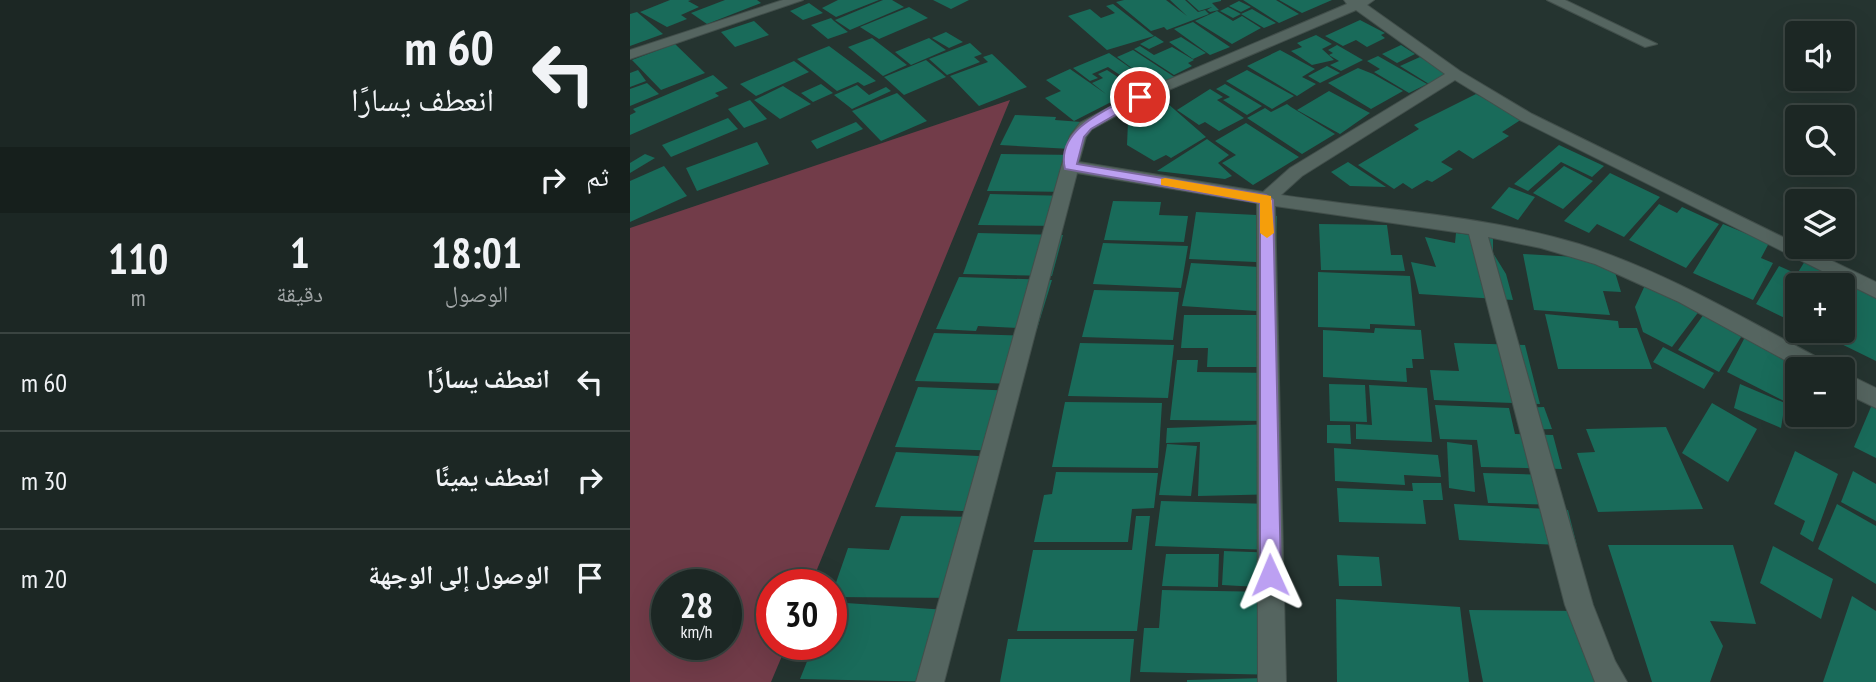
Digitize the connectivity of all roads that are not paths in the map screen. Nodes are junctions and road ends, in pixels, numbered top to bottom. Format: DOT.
graph roads {
  1 [pos="796,0"];
  2 [pos="1554,0"];
  3 [pos="1358,1"];
  4 [pos="1650,44"];
  5 [pos="630,55"];
  6 [pos="1455,74"];
  7 [pos="1070,166"];
  8 [pos="1266,200"];
  9 [pos="1477,229"];
  10 [pos="1876,291"];
  11 [pos="1797,357"];
  12 [pos="1855,388"];
  13 [pos="1876,399"];
  14 [pos="930,682"];
  15 [pos="1272,682"];
  16 [pos="1613,682"];
  1 -- 5 [label="street"];
  2 -- 4 [label="street"];
  3 -- 6 [label="street"];
  3 -- 7 [label="street"];
  6 -- 8 [label="street"];
  6 -- 10 [label="street"];
  7 -- 8 [label="street"];
  7 -- 14 [label="street"];
  8 -- 9 [label="street"];
  8 -- 15 [label="street"];
  9 -- 11 [label="street"];
  9 -- 16 [label="street"];
  12 -- 13 [label="street"];
}
